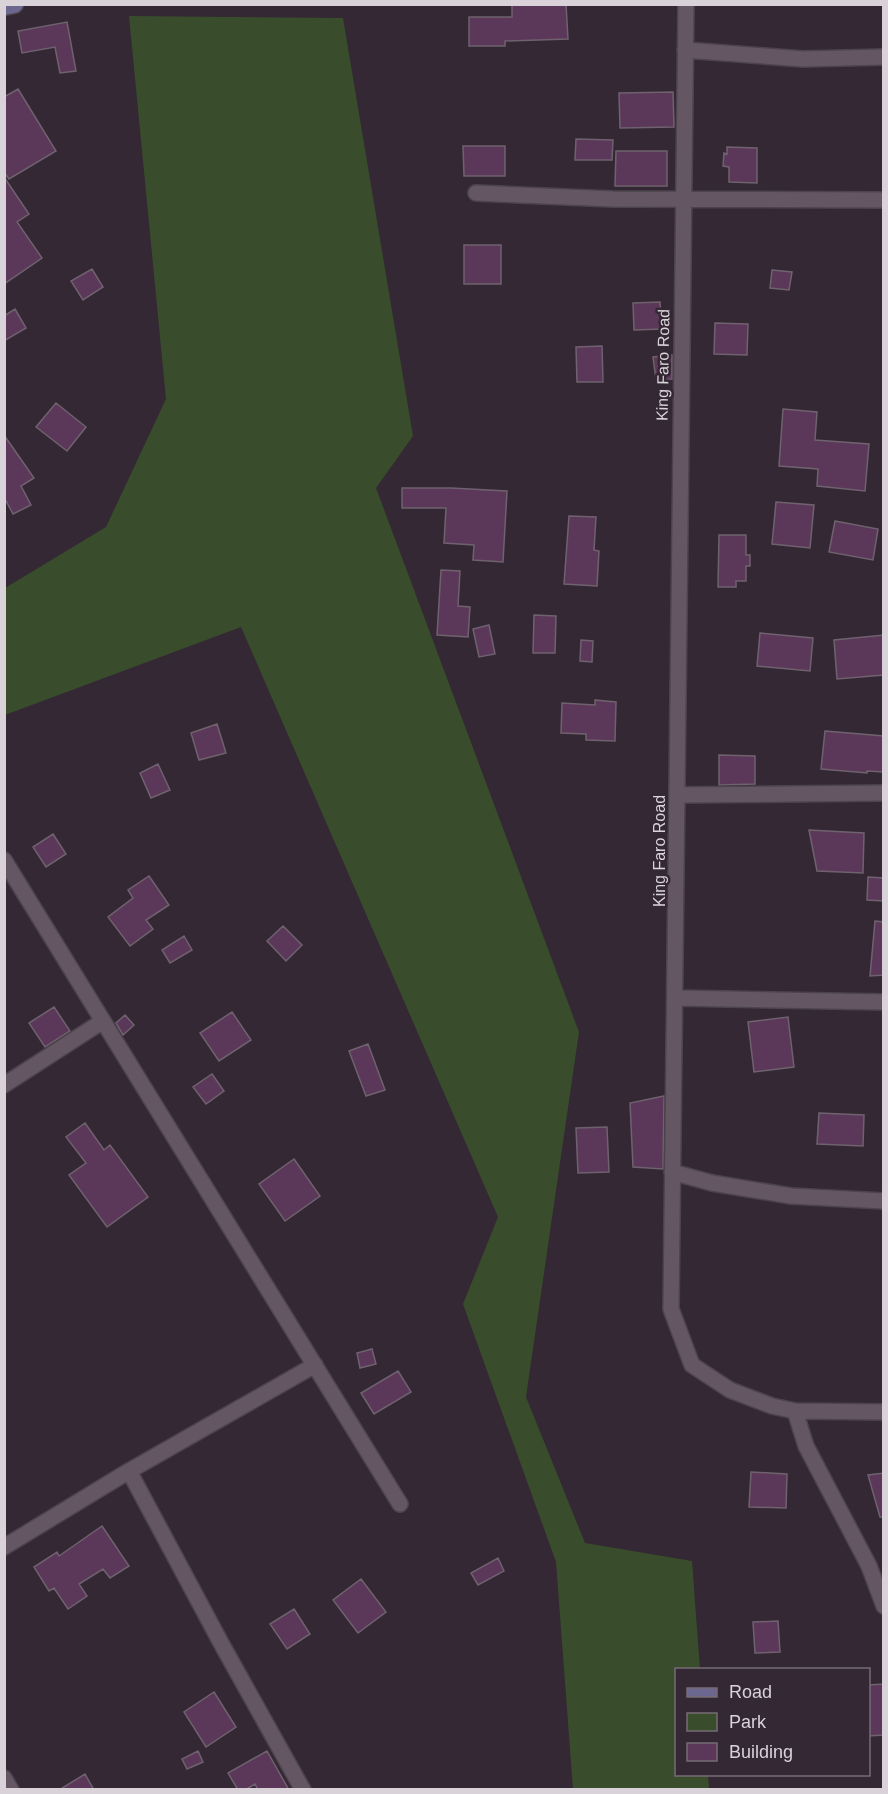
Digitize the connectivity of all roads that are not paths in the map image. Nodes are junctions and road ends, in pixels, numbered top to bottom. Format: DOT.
graph roads {
  1 [pos="14,4"];
  2 [pos="686,4"];
  3 [pos="4,6"];
  4 [pos="685,50"];
  5 [pos="884,57"];
  6 [pos="476,193"];
  7 [pos="684,199"];
  8 [pos="884,200"];
  9 [pos="884,793"];
  10 [pos="677,795"];
  11 [pos="4,860"];
  12 [pos="676,998"];
  13 [pos="884,1002"];
  14 [pos="104,1021"];
  15 [pos="4,1085"];
  16 [pos="672,1172"];
  17 [pos="884,1201"];
  18 [pos="315,1365"];
  19 [pos="795,1411"];
  20 [pos="884,1412"];
  21 [pos="129,1471"];
  22 [pos="400,1504"];
  23 [pos="4,1546"];
  24 [pos="884,1606"];
  25 [pos="4,1778"];
  26 [pos="11,1790"];
  27 [pos="303,1790"];
  1 -- 3 [label="street"];
  2 -- 4 [label="street, King Faro Road"];
  4 -- 5 [label="street"];
  4 -- 7 [label="street, King Faro Road"];
  6 -- 7 [label="street"];
  7 -- 8 [label="street"];
  7 -- 10 [label="street, King Faro Road"];
  9 -- 10 [label="street"];
  10 -- 12 [label="street, King Faro Road"];
  11 -- 14 [label="street"];
  12 -- 13 [label="street"];
  12 -- 16 [label="street, King Faro Road"];
  14 -- 15 [label="street"];
  14 -- 18 [label="street"];
  16 -- 17 [label="street"];
  16 -- 19 [label="street, King Faro Road"];
  18 -- 21 [label="street"];
  18 -- 22 [label="street"];
  19 -- 20 [label="street, King Faro Road"];
  19 -- 24 [label="street"];
  21 -- 23 [label="street"];
  21 -- 27 [label="street"];
  25 -- 26 [label="street"];
}
